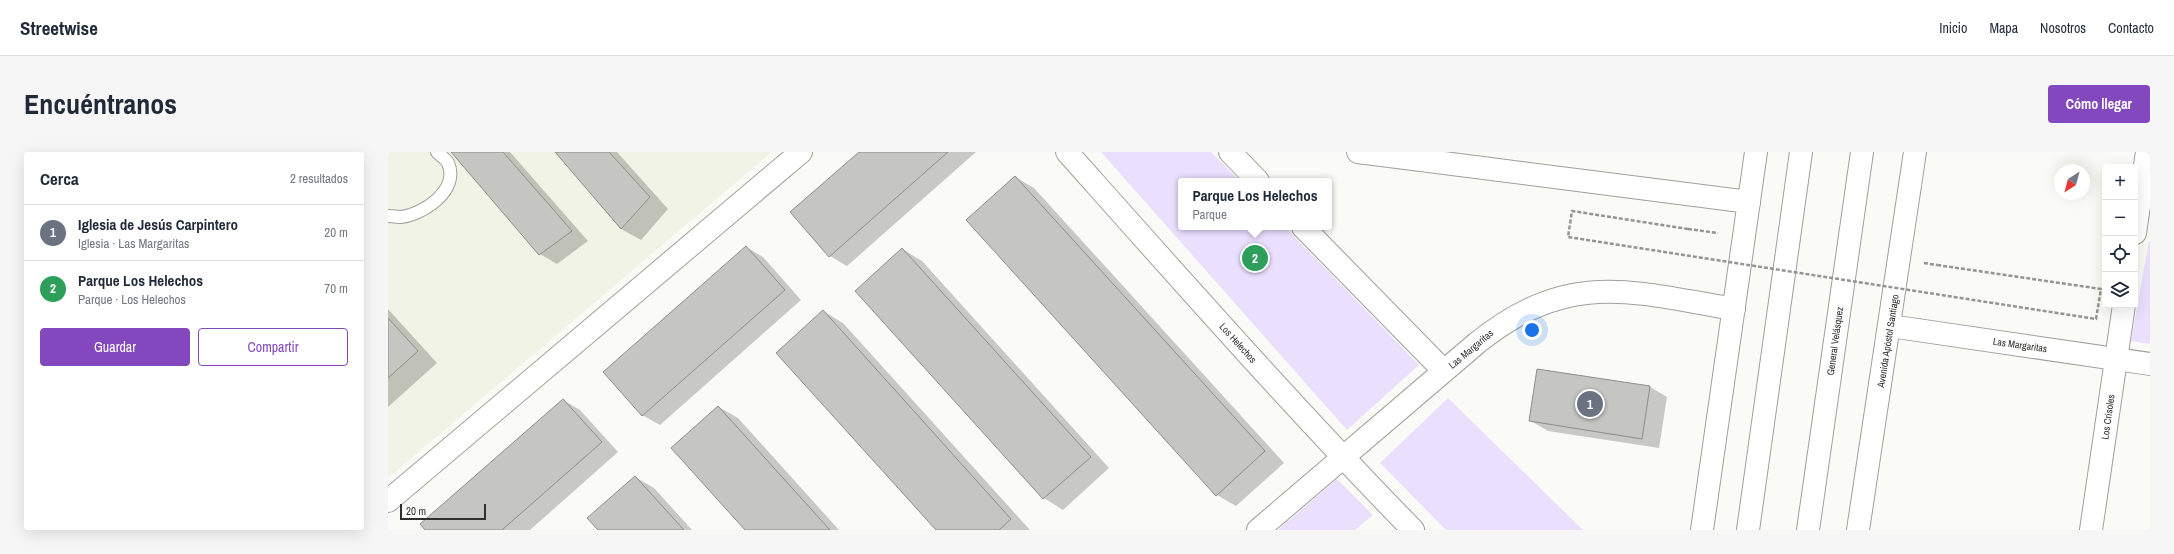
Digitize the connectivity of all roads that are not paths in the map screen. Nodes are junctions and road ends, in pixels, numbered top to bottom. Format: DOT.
graph roads {
  1 [pos="437,152"];
  2 [pos="801,152"];
  3 [pos="1067,152"];
  4 [pos="1230,152"];
  5 [pos="1358,152"];
  6 [pos="1756,152"];
  7 [pos="1801,152"];
  8 [pos="1862,152"];
  9 [pos="1866,152"];
  10 [pos="1915,152"];
  11 [pos="2147,152"];
  12 [pos="1255,178"];
  13 [pos="1858,180"];
  14 [pos="1749,202"];
  15 [pos="2138,213"];
  16 [pos="388,216"];
  17 [pos="1306,230"];
  18 [pos="2124,308"];
  19 [pos="1734,309"];
  20 [pos="1890,326"];
  21 [pos="2116,359"];
  22 [pos="2150,364"];
  23 [pos="1444,371"];
  24 [pos="1343,458"];
  25 [pos="388,501"];
  26 [pos="1258,530"];
  27 [pos="1413,530"];
  28 [pos="1702,530"];
  29 [pos="1748,530"];
  30 [pos="1808,530"];
  31 [pos="1858,530"];
  32 [pos="2091,530"];
  1 -- 16 [label="lane"];
  2 -- 25 [label="main road"];
  3 -- 24 [label="main road, Los Helechos"];
  4 -- 12 [label="main road"];
  5 -- 14 [label="main road"];
  6 -- 14 [label="main road"];
  7 -- 29 [label="main road"];
  8 -- 13 [label="main road, General Velásquez"];
  9 -- 13 [label="main road"];
  10 -- 20 [label="main road, Avenida Apóstol Santiago"];
  11 -- 15 [label="main road"];
  13 -- 30 [label="main road, General Velásquez"];
  14 -- 19 [label="main road"];
  17 -- 23 [label="main road"];
  18 -- 21 [label="main road, Los Crisoles"];
  19 -- 23 [label="main road, Las Margaritas"];
  19 -- 28 [label="main road"];
  20 -- 21 [label="main road, Las Margaritas"];
  20 -- 31 [label="main road, Avenida Apóstol Santiago"];
  21 -- 22 [label="main road, Las Margaritas"];
  21 -- 32 [label="main road, Los Crisoles"];
  23 -- 24 [label="main road, Las Margaritas"];
  24 -- 26 [label="main road, Las Margaritas"];
  24 -- 27 [label="main road, Los Helechos"];
}
